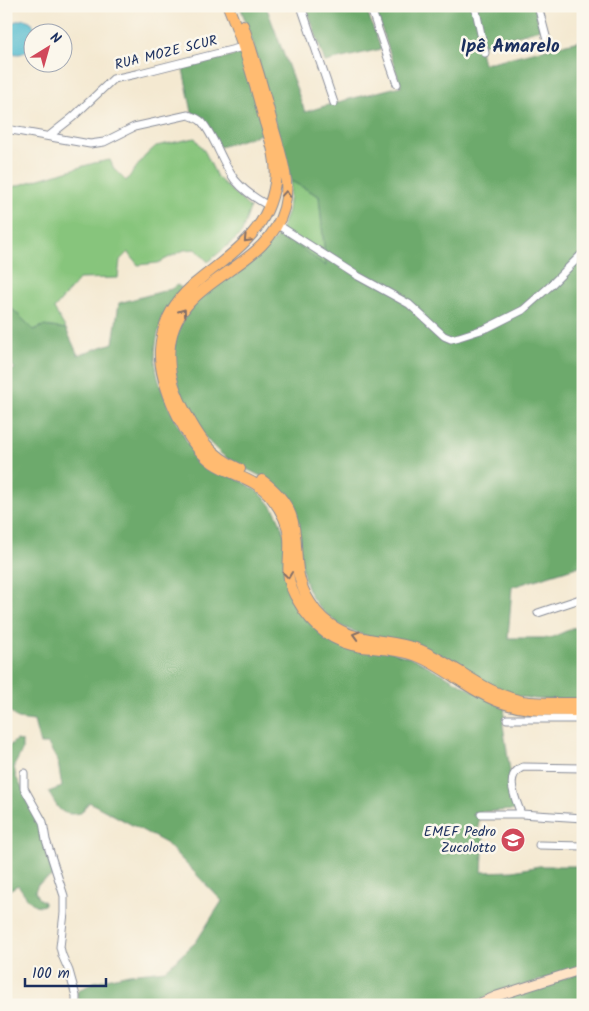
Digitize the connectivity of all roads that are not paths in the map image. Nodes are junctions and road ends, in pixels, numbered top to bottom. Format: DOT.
graph roads {
  1 [pos="228,6"];
  2 [pos="235,6"];
  3 [pos="300,6"];
  4 [pos="370,6"];
  5 [pos="474,6"];
  6 [pos="538,6"];
  7 [pos="548,44"];
  8 [pos="247,46"];
  9 [pos="485,53"];
  10 [pos="397,84"];
  11 [pos="334,103"];
  12 [pos="6,129"];
  13 [pos="49,136"];
  14 [pos="269,206"];
  15 [pos="283,212"];
  16 [pos="264,216"];
  17 [pos="278,225"];
  18 [pos="583,253"];
  19 [pos="583,598"];
  20 [pos="538,613"];
  21 [pos="583,703"];
  22 [pos="583,711"];
  23 [pos="507,719"];
  24 [pos="583,719"];
  25 [pos="583,768"];
  26 [pos="24,773"];
  27 [pos="481,814"];
  28 [pos="521,814"];
  29 [pos="583,818"];
  30 [pos="539,845"];
  31 [pos="583,846"];
  32 [pos="583,969"];
  33 [pos="76,1005"];
  34 [pos="476,1005"];
  1 -- 8 [label="main road"];
  2 -- 8 [label="main road"];
  3 -- 11 [label="street"];
  4 -- 10 [label="street"];
  5 -- 9 [label="street"];
  6 -- 7 [label="street"];
  8 -- 13 [label="street, RUA MOZE SCUR"];
  8 -- 14 [label="main road"];
  15 -- 8 [label="main road, one-way"];
  12 -- 13 [label="street"];
  13 -- 14 [label="street"];
  14 -- 15 [label="main road"];
  14 -- 16 [label="main road"];
  15 -- 17 [label="main road"];
  16 -- 17 [label="main road"];
  16 -- 22 [label="main road, one-way"];
  17 -- 18 [label="street"];
  21 -- 17 [label="main road, one-way"];
  19 -- 20 [label="street"];
  23 -- 24 [label="street"];
  25 -- 28 [label="street"];
  26 -- 33 [label="street"];
  27 -- 28 [label="street"];
  28 -- 29 [label="street"];
  30 -- 31 [label="street"];
  32 -- 34 [label="main road"];
}
